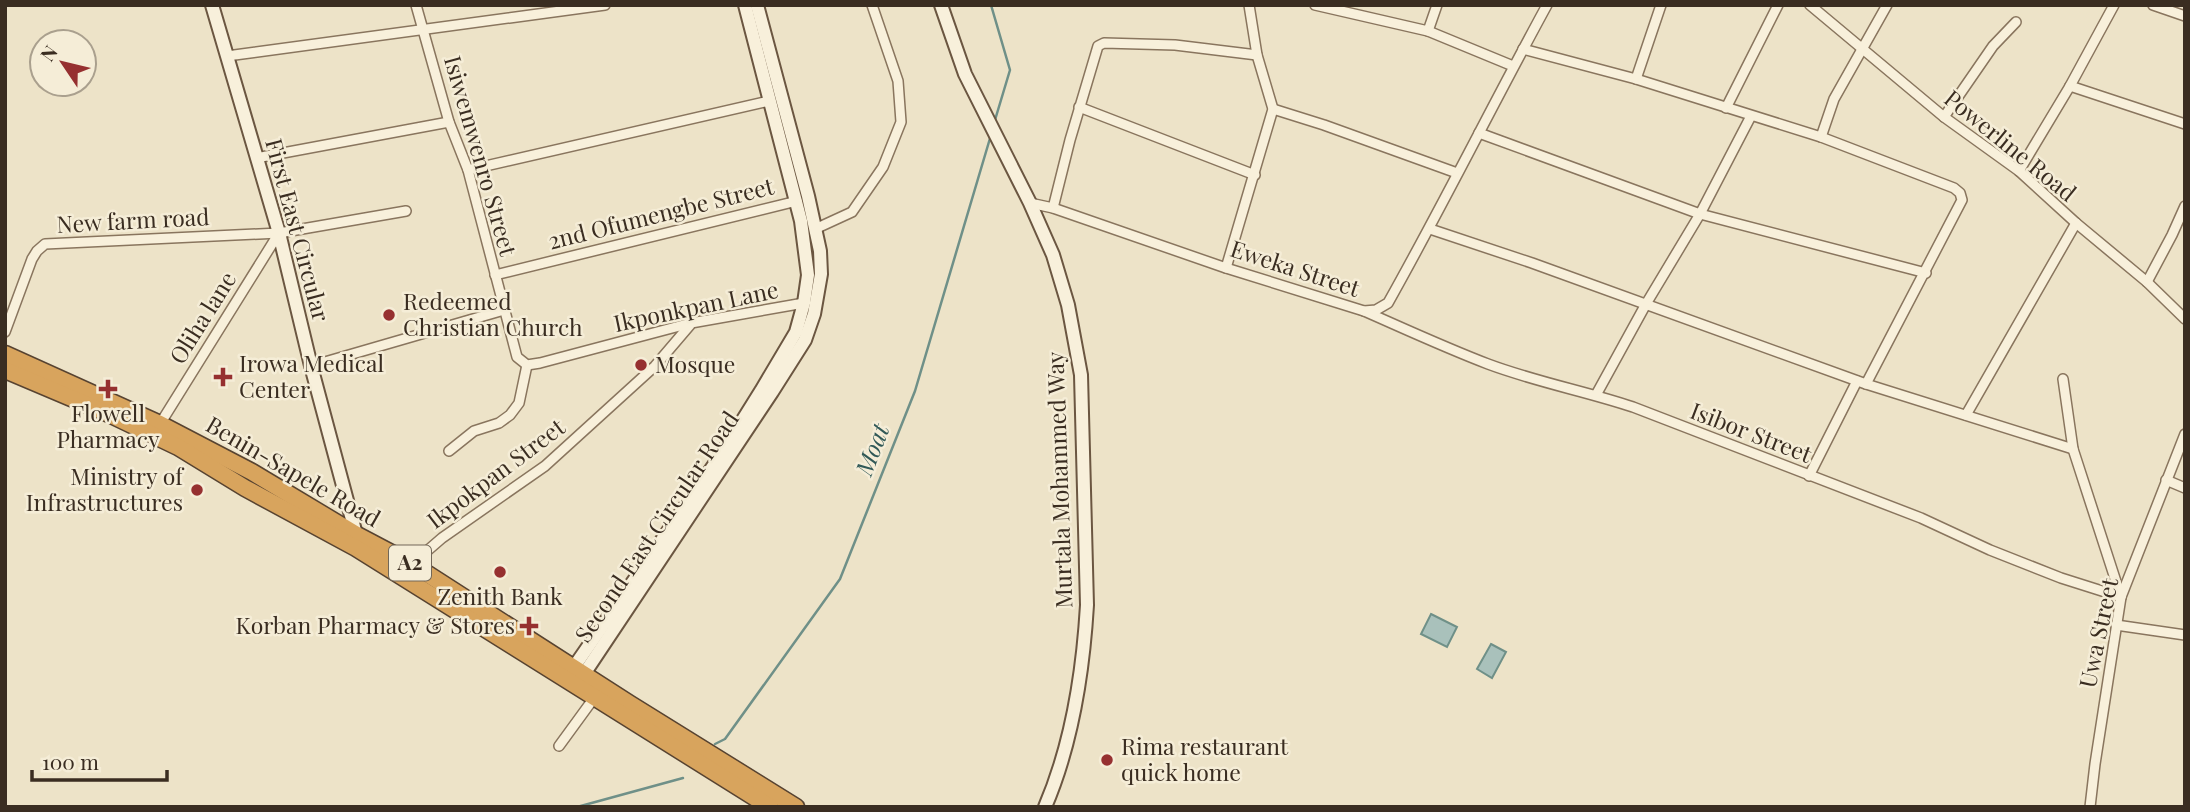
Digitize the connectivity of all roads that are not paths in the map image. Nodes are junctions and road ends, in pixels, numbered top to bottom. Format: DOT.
graph roads {
  1 [pos="212,5"];
  2 [pos="416,5"];
  3 [pos="605,5"];
  4 [pos="745,5"];
  5 [pos="757,5"];
  6 [pos="872,5"];
  7 [pos="941,5"];
  8 [pos="1249,5"];
  9 [pos="1315,5"];
  10 [pos="1437,5"];
  11 [pos="1547,5"];
  12 [pos="1661,5"];
  13 [pos="1778,5"];
  14 [pos="1810,5"];
  15 [pos="1886,5"];
  16 [pos="2114,5"];
  17 [pos="2153,5"];
  18 [pos="2185,16"];
  19 [pos="2016,22"];
  20 [pos="424,31"];
  21 [pos="1428,31"];
  22 [pos="1523,49"];
  23 [pos="1861,50"];
  24 [pos="1257,55"];
  25 [pos="227,57"];
  26 [pos="1513,66"];
  27 [pos="1636,79"];
  28 [pos="2070,86"];
  29 [pos="769,101"];
  30 [pos="1079,107"];
  31 [pos="1726,108"];
  32 [pos="1273,109"];
  33 [pos="1751,116"];
  34 [pos="1944,117"];
  35 [pos="449,122"];
  36 [pos="2185,124"];
  37 [pos="1479,133"];
  38 [pos="1821,136"];
  39 [pos="256,158"];
  40 [pos="468,170"];
  41 [pos="2019,171"];
  42 [pos="1457,173"];
  43 [pos="1255,175"];
  44 [pos="797,201"];
  45 [pos="1030,203"];
  46 [pos="2185,206"];
  47 [pos="1053,208"];
  48 [pos="406,211"];
  49 [pos="1700,214"];
  50 [pos="2076,223"];
  51 [pos="815,229"];
  52 [pos="1430,229"];
  53 [pos="279,233"];
  54 [pos="1226,268"];
  55 [pos="1926,273"];
  56 [pos="495,275"];
  57 [pos="2147,282"];
  58 [pos="804,303"];
  59 [pos="1646,304"];
  60 [pos="504,310"];
  61 [pos="1364,311"];
  62 [pos="2185,319"];
  63 [pos="691,323"];
  64 [pos="5,332"];
  65 [pos="5,354"];
  66 [pos="527,365"];
  67 [pos="311,366"];
  68 [pos="5,370"];
  69 [pos="2063,379"];
  70 [pos="1861,382"];
  71 [pos="1596,394"];
  72 [pos="1966,415"];
  73 [pos="160,424"];
  74 [pos="2185,434"];
  75 [pos="2073,449"];
  76 [pos="449,451"];
  77 [pos="1809,476"];
  78 [pos="2166,480"];
  79 [pos="2185,488"];
  80 [pos="356,542"];
  81 [pos="412,564"];
  82 [pos="2121,597"];
  83 [pos="2116,625"];
  84 [pos="2185,635"];
  85 [pos="579,670"];
  86 [pos="594,698"];
  87 [pos="559,746"];
  88 [pos="769,807"];
  89 [pos="796,807"];
  90 [pos="1045,807"];
  91 [pos="2090,807"];
  1 -- 25 [label="main road, First East Circular"];
  2 -- 20 [label="street, Isiwemwenro Street"];
  3 -- 20 [label="street"];
  4 -- 29 [label="main road, Second East Circular Road"];
  5 -- 51 [label="main road, Second East Circular Road"];
  6 -- 51 [label="street"];
  7 -- 45 [label="main road, Murtala Mohammed Way"];
  8 -- 24 [label="street"];
  9 -- 21 [label="street"];
  10 -- 21 [label="street"];
  11 -- 22 [label="street, Eweka Street"];
  12 -- 27 [label="street"];
  13 -- 31 [label="street"];
  14 -- 23 [label="street, Powerline Road"];
  15 -- 23 [label="street"];
  16 -- 28 [label="street"];
  17 -- 18 [label="street"];
  19 -- 34 [label="street"];
  20 -- 25 [label="street"];
  20 -- 35 [label="street, Isiwemwenro Street"];
  21 -- 26 [label="street"];
  22 -- 26 [label="street, Eweka Street"];
  22 -- 27 [label="street"];
  23 -- 34 [label="street, Powerline Road"];
  23 -- 38 [label="street"];
  24 -- 30 [label="street"];
  24 -- 32 [label="street"];
  25 -- 39 [label="main road, First East Circular"];
  26 -- 37 [label="street, Eweka Street"];
  27 -- 31 [label="street"];
  28 -- 36 [label="street"];
  28 -- 41 [label="street"];
  29 -- 40 [label="street"];
  29 -- 44 [label="main road, Second East Circular Road"];
  30 -- 43 [label="street"];
  30 -- 47 [label="street"];
  31 -- 33 [label="street"];
  32 -- 42 [label="street"];
  32 -- 43 [label="street"];
  33 -- 38 [label="street"];
  33 -- 49 [label="street"];
  34 -- 41 [label="street, Powerline Road"];
  35 -- 39 [label="street"];
  35 -- 40 [label="street, Isiwemwenro Street"];
  37 -- 42 [label="street, Eweka Street"];
  37 -- 49 [label="street"];
  38 -- 55 [label="street"];
  39 -- 53 [label="main road, First East Circular"];
  40 -- 56 [label="street, Isiwemwenro Street"];
  41 -- 50 [label="street, Powerline Road"];
  42 -- 52 [label="street, Eweka Street"];
  43 -- 54 [label="street"];
  44 -- 56 [label="street, 2nd Ofumengbe Street"];
  44 -- 58 [label="main road, Second East Circular Road"];
  45 -- 47 [label="street, Eweka Street"];
  45 -- 90 [label="main road, Murtala Mohammed Way"];
  46 -- 57 [label="street"];
  47 -- 54 [label="street, Eweka Street"];
  48 -- 53 [label="street, New farm road"];
  49 -- 55 [label="street"];
  49 -- 59 [label="street"];
  50 -- 57 [label="street, Powerline Road"];
  50 -- 72 [label="street"];
  51 -- 85 [label="main road, Second East Circular Road"];
  52 -- 59 [label="street"];
  52 -- 61 [label="street, Eweka Street"];
  53 -- 64 [label="street, New farm road"];
  53 -- 67 [label="main road, First East Circular"];
  53 -- 73 [label="street, Oliha lane"];
  54 -- 61 [label="street, Eweka Street"];
  55 -- 70 [label="street"];
  56 -- 60 [label="street, Isiwemwenro Street"];
  57 -- 62 [label="street, Powerline Road"];
  58 -- 63 [label="street, Ikponkpan Lane"];
  58 -- 85 [label="main road, Second East Circular Road"];
  59 -- 70 [label="street"];
  59 -- 71 [label="street"];
  60 -- 66 [label="street, Isiwemwenro Street"];
  60 -- 67 [label="street"];
  61 -- 71 [label="street, Isibor Street"];
  63 -- 66 [label="street, Ikponkpan Lane"];
  63 -- 81 [label="street, Ikpokpan Street"];
  65 -- 73 [label="highway, Benin-Sapele Road / A2"];
  66 -- 76 [label="street"];
  67 -- 80 [label="main road, First East Circular"];
  68 -- 80 [label="highway, Benin-Sapele Road / A2"];
  69 -- 75 [label="street"];
  70 -- 72 [label="street"];
  70 -- 77 [label="street"];
  71 -- 77 [label="street, Isibor Street"];
  72 -- 75 [label="street"];
  73 -- 80 [label="highway, Benin-Sapele Road / A2"];
  74 -- 78 [label="street, Uwa Street"];
  75 -- 82 [label="street"];
  77 -- 82 [label="street, Isibor Street"];
  78 -- 79 [label="street"];
  78 -- 82 [label="street, Uwa Street"];
  80 -- 81 [label="highway, Benin-Sapele Road / A2"];
  80 -- 86 [label="highway, Benin-Sapele Road / A2"];
  81 -- 85 [label="highway, Benin-Sapele Road / A2"];
  82 -- 83 [label="street, Uwa Street"];
  83 -- 84 [label="street"];
  83 -- 91 [label="street, Uwa Street"];
  85 -- 89 [label="highway, Benin-Sapele Road / A2"];
  86 -- 87 [label="street"];
  86 -- 88 [label="highway, Benin-Sapele Road / A2"];
}
